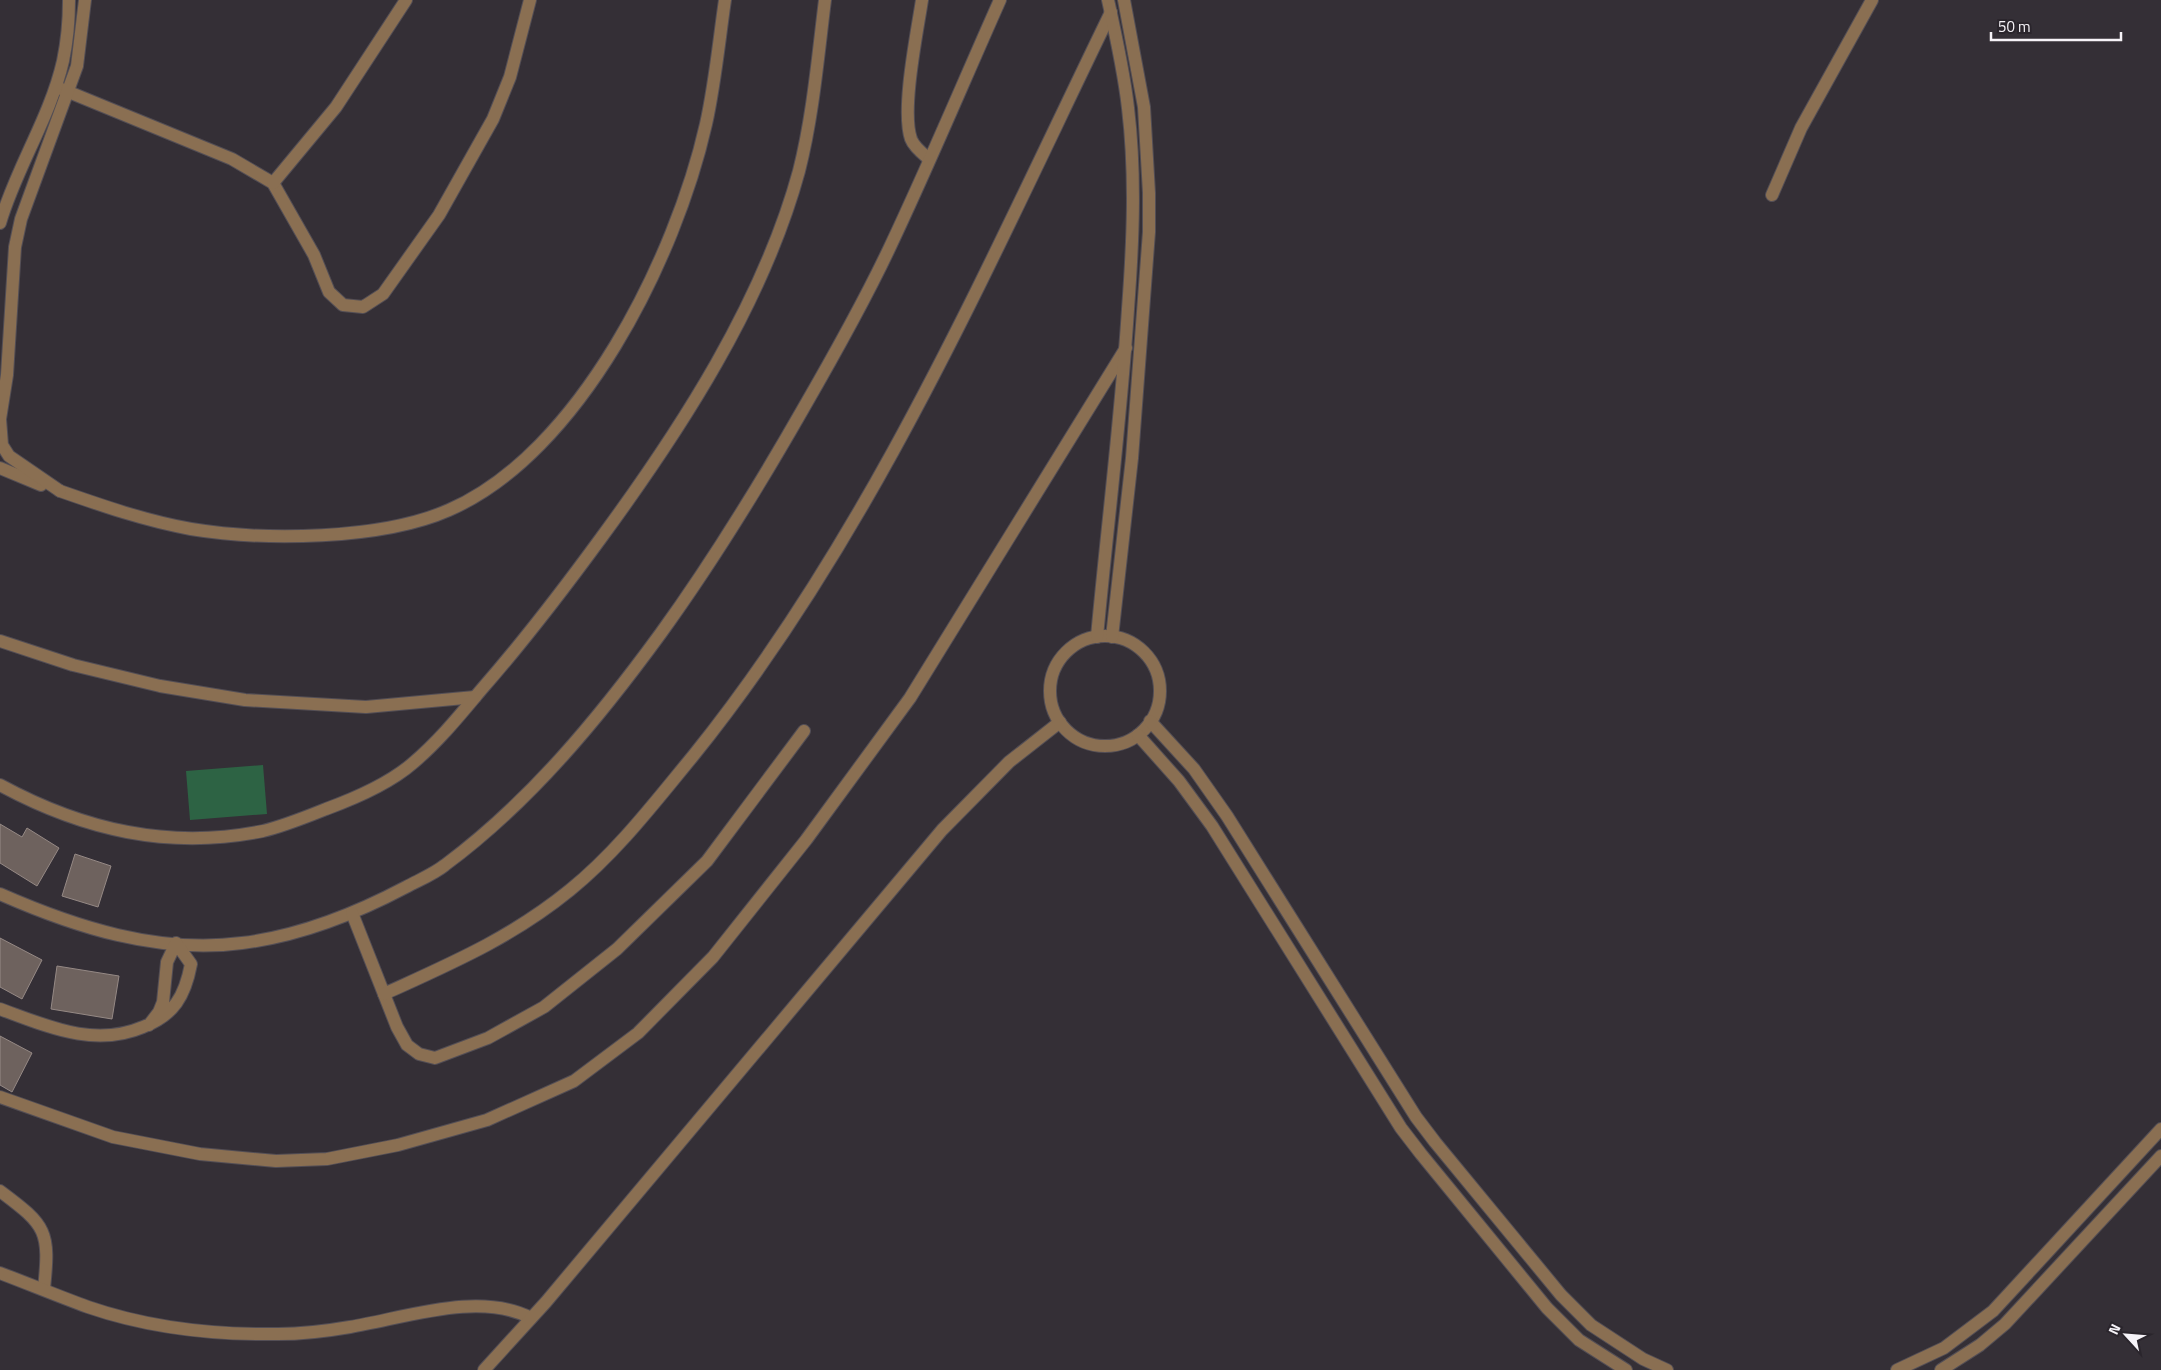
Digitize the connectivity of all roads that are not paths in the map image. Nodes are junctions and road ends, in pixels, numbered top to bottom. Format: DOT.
graph roads {
  1 [pos="69,0"];
  2 [pos="85,0"];
  3 [pos="406,0"];
  4 [pos="530,0"];
  5 [pos="725,0"];
  6 [pos="825,0"];
  7 [pos="922,0"];
  8 [pos="1000,0"];
  9 [pos="1124,0"];
  10 [pos="1872,0"];
  11 [pos="1110,6"];
  12 [pos="54,86"];
  13 [pos="68,92"];
  14 [pos="929,159"];
  15 [pos="273,183"];
  16 [pos="1772,195"];
  17 [pos="0,223"];
  18 [pos="1126,348"];
  19 [pos="0,468"];
  20 [pos="60,492"];
  21 [pos="1097,637"];
  22 [pos="1112,637"];
  23 [pos="0,641"];
  24 [pos="475,697"];
  25 [pos="1150,721"];
  26 [pos="1060,722"];
  27 [pos="804,731"];
  28 [pos="1138,735"];
  29 [pos="0,785"];
  30 [pos="0,894"];
  31 [pos="352,913"];
  32 [pos="176,943"];
  33 [pos="384,994"];
  34 [pos="0,1008"];
  35 [pos="149,1025"];
  36 [pos="0,1097"];
  37 [pos="2161,1128"];
  38 [pos="2161,1156"];
  39 [pos="0,1191"];
  40 [pos="0,1272"];
  41 [pos="44,1289"];
  42 [pos="531,1318"];
  43 [pos="484,1370"];
  44 [pos="1626,1370"];
  45 [pos="1667,1370"];
  46 [pos="1897,1370"];
  47 [pos="1942,1370"];
  1 -- 12 [label="street"];
  2 -- 13 [label="street"];
  3 -- 15 [label="street"];
  4 -- 15 [label="street"];
  5 -- 20 [label="street"];
  6 -- 24 [label="street"];
  7 -- 14 [label="street"];
  8 -- 14 [label="street"];
  9 -- 22 [label="street"];
  10 -- 16 [label="street"];
  11 -- 18 [label="street"];
  11 -- 33 [label="street"];
  12 -- 13 [label="street"];
  12 -- 17 [label="street"];
  13 -- 15 [label="street"];
  13 -- 20 [label="street"];
  14 -- 31 [label="street"];
  18 -- 21 [label="street"];
  18 -- 36 [label="street"];
  19 -- 20 [label="street"];
  21 -- 22 [label="street"];
  21 -- 26 [label="street"];
  22 -- 25 [label="street"];
  23 -- 24 [label="street"];
  24 -- 29 [label="street"];
  25 -- 28 [label="street"];
  25 -- 45 [label="street"];
  26 -- 28 [label="street"];
  26 -- 42 [label="street"];
  27 -- 33 [label="street"];
  28 -- 44 [label="street"];
  30 -- 32 [label="street"];
  31 -- 32 [label="street"];
  31 -- 33 [label="street"];
  32 -- 35 [label="street"];
  32 -- 35 [label="street"];
  34 -- 35 [label="street"];
  37 -- 46 [label="street"];
  38 -- 47 [label="street"];
  39 -- 41 [label="street"];
  40 -- 41 [label="street"];
  41 -- 42 [label="street"];
  42 -- 43 [label="street"];
}
